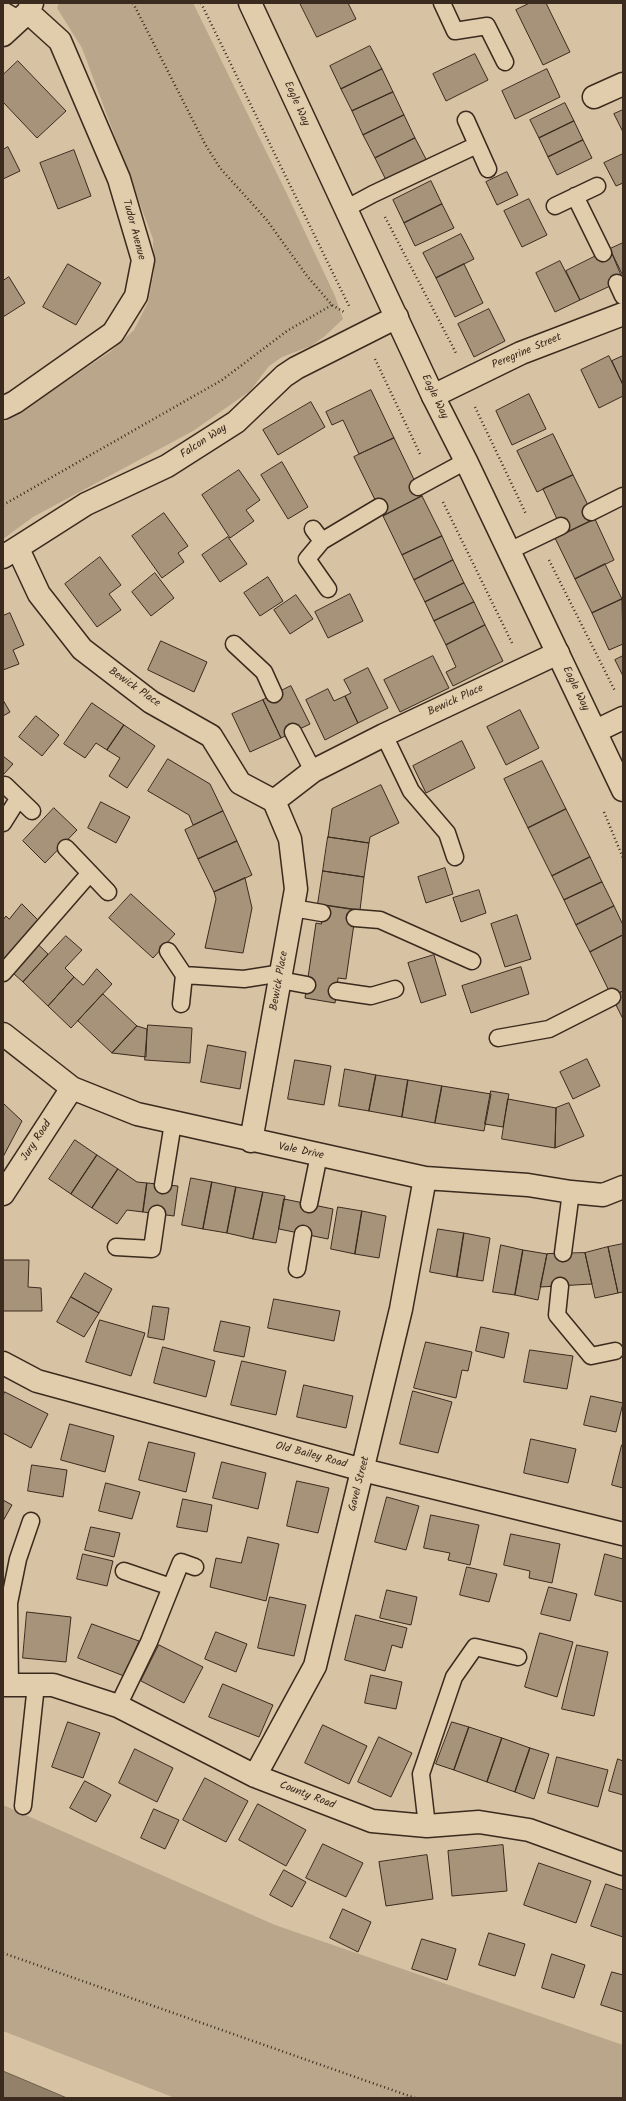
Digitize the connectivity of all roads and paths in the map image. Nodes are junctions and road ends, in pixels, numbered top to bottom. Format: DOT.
graph roads {
  1 [pos="133,3"];
  2 [pos="201,3"];
  3 [pos="250,3"];
  4 [pos="442,3"];
  5 [pos="21,11"];
  6 [pos="3,35"];
  7 [pos="504,62"];
  8 [pos="623,84"];
  9 [pos="594,98"];
  10 [pos="466,120"];
  11 [pos="477,145"];
  12 [pos="488,169"];
  13 [pos="597,186"];
  14 [pos="575,196"];
  15 [pos="555,206"];
  16 [pos="345,209"];
  17 [pos="603,253"];
  18 [pos="353,314"];
  19 [pos="623,314"];
  20 [pos="398,317"];
  21 [pos="433,396"];
  22 [pos="3,408"];
  23 [pos="466,461"];
  24 [pos="418,487"];
  25 [pos="623,496"];
  26 [pos="3,505"];
  27 [pos="379,507"];
  28 [pos="591,512"];
  29 [pos="561,526"];
  30 [pos="509,551"];
  31 [pos="10,553"];
  32 [pos="328,589"];
  33 [pos="234,644"];
  34 [pos="558,653"];
  35 [pos="274,694"];
  36 [pos="623,718"];
  37 [pos="596,731"];
  38 [pos="293,732"];
  39 [pos="384,735"];
  40 [pos="313,771"];
  41 [pos="5,785"];
  42 [pos="623,790"];
  43 [pos="18,799"];
  44 [pos="274,801"];
  45 [pos="32,811"];
  46 [pos="3,823"];
  47 [pos="66,848"];
  48 [pos="455,857"];
  49 [pos="90,873"];
  50 [pos="108,892"];
  51 [pos="293,908"];
  52 [pos="322,913"];
  53 [pos="355,918"];
  54 [pos="168,951"];
  55 [pos="472,961"];
  56 [pos="3,973"];
  57 [pos="184,975"];
  58 [pos="281,976"];
  59 [pos="307,985"];
  60 [pos="395,989"];
  61 [pos="337,991"];
  62 [pos="612,997"];
  63 [pos="181,1004"];
  64 [pos="3,1034"];
  65 [pos="498,1038"];
  66 [pos="72,1088"];
  67 [pos="173,1122"];
  68 [pos="251,1141"];
  69 [pos="319,1156"];
  70 [pos="425,1178"];
  71 [pos="163,1185"];
  72 [pos="623,1187"];
  73 [pos="571,1192"];
  74 [pos="3,1194"];
  75 [pos="309,1204"];
  76 [pos="157,1214"];
  77 [pos="303,1234"];
  78 [pos="116,1247"];
  79 [pos="563,1253"];
  80 [pos="297,1269"];
  81 [pos="560,1286"];
  82 [pos="615,1351"];
  83 [pos="3,1363"];
  84 [pos="363,1470"];
  85 [pos="31,1521"];
  86 [pos="623,1534"];
  87 [pos="195,1566"];
  88 [pos="124,1572"];
  89 [pos="171,1587"];
  90 [pos="518,1657"];
  91 [pos="7,1685"];
  92 [pos="36,1685"];
  93 [pos="118,1706"];
  94 [pos="255,1776"];
  95 [pos="23,1806"];
  96 [pos="427,1826"];
  97 [pos="623,1864"];
  98 [pos="3,1953"];
  99 [pos="415,2098"];
  1 -- 26 [label="path"];
  2 -- 18 [label="path"];
  3 -- 16 [label="street, Eagle Way"];
  4 -- 7 [label="lane"];
  5 -- 6 [label="street"];
  5 -- 22 [label="street, Tudor Avenue"];
  8 -- 9 [label="street"];
  10 -- 11 [label="lane"];
  11 -- 12 [label="lane"];
  11 -- 16 [label="lane"];
  13 -- 14 [label="lane"];
  14 -- 15 [label="lane"];
  14 -- 17 [label="lane"];
  16 -- 20 [label="street, Eagle Way"];
  19 -- 21 [label="street, Peregrine Street"];
  20 -- 21 [label="street, Eagle Way"];
  20 -- 31 [label="street, Falcon Way"];
  21 -- 23 [label="street, Eagle Way"];
  23 -- 24 [label="lane"];
  23 -- 30 [label="street, Eagle Way"];
  25 -- 28 [label="lane"];
  27 -- 32 [label="lane"];
  29 -- 30 [label="lane"];
  30 -- 34 [label="street, Eagle Way"];
  31 -- 44 [label="street, Bewick Place"];
  33 -- 35 [label="lane"];
  34 -- 37 [label="street, Eagle Way"];
  34 -- 39 [label="street, Bewick Place"];
  36 -- 37 [label="street"];
  37 -- 42 [label="street, Eagle Way"];
  38 -- 40 [label="lane"];
  39 -- 40 [label="street, Bewick Place"];
  39 -- 48 [label="lane"];
  40 -- 44 [label="street, Bewick Place"];
  41 -- 43 [label="lane"];
  43 -- 45 [label="lane"];
  43 -- 46 [label="lane"];
  44 -- 51 [label="street, Bewick Place"];
  47 -- 49 [label="lane"];
  49 -- 50 [label="lane"];
  49 -- 56 [label="lane"];
  51 -- 52 [label="lane"];
  51 -- 58 [label="street, Bewick Place"];
  53 -- 55 [label="lane"];
  54 -- 57 [label="lane"];
  57 -- 58 [label="lane"];
  57 -- 63 [label="lane"];
  58 -- 59 [label="lane"];
  58 -- 68 [label="street, Bewick Place"];
  60 -- 61 [label="lane"];
  62 -- 65 [label="lane"];
  64 -- 66 [label="street, Vale Drive"];
  66 -- 67 [label="street, Vale Drive"];
  66 -- 74 [label="street, Jury Road"];
  67 -- 68 [label="street, Vale Drive"];
  67 -- 71 [label="lane"];
  68 -- 69 [label="street, Vale Drive"];
  69 -- 70 [label="street, Vale Drive"];
  69 -- 75 [label="lane"];
  70 -- 73 [label="street, Vale Drive"];
  70 -- 84 [label="street, Gavel Street"];
  72 -- 73 [label="street, Vale Drive"];
  73 -- 79 [label="lane"];
  76 -- 78 [label="lane"];
  77 -- 80 [label="lane"];
  81 -- 82 [label="lane"];
  83 -- 84 [label="street, Old Bailey Road"];
  84 -- 86 [label="street, Old Bailey Road"];
  84 -- 94 [label="street, Gavel Street"];
  85 -- 91 [label="lane"];
  87 -- 89 [label="lane"];
  88 -- 89 [label="lane"];
  89 -- 93 [label="lane"];
  90 -- 96 [label="lane"];
  91 -- 92 [label="street, County Road"];
  92 -- 93 [label="street, County Road"];
  92 -- 95 [label="lane"];
  93 -- 94 [label="street, County Road"];
  94 -- 96 [label="street, County Road"];
  96 -- 97 [label="street, County Road"];
  98 -- 99 [label="path"];
}
